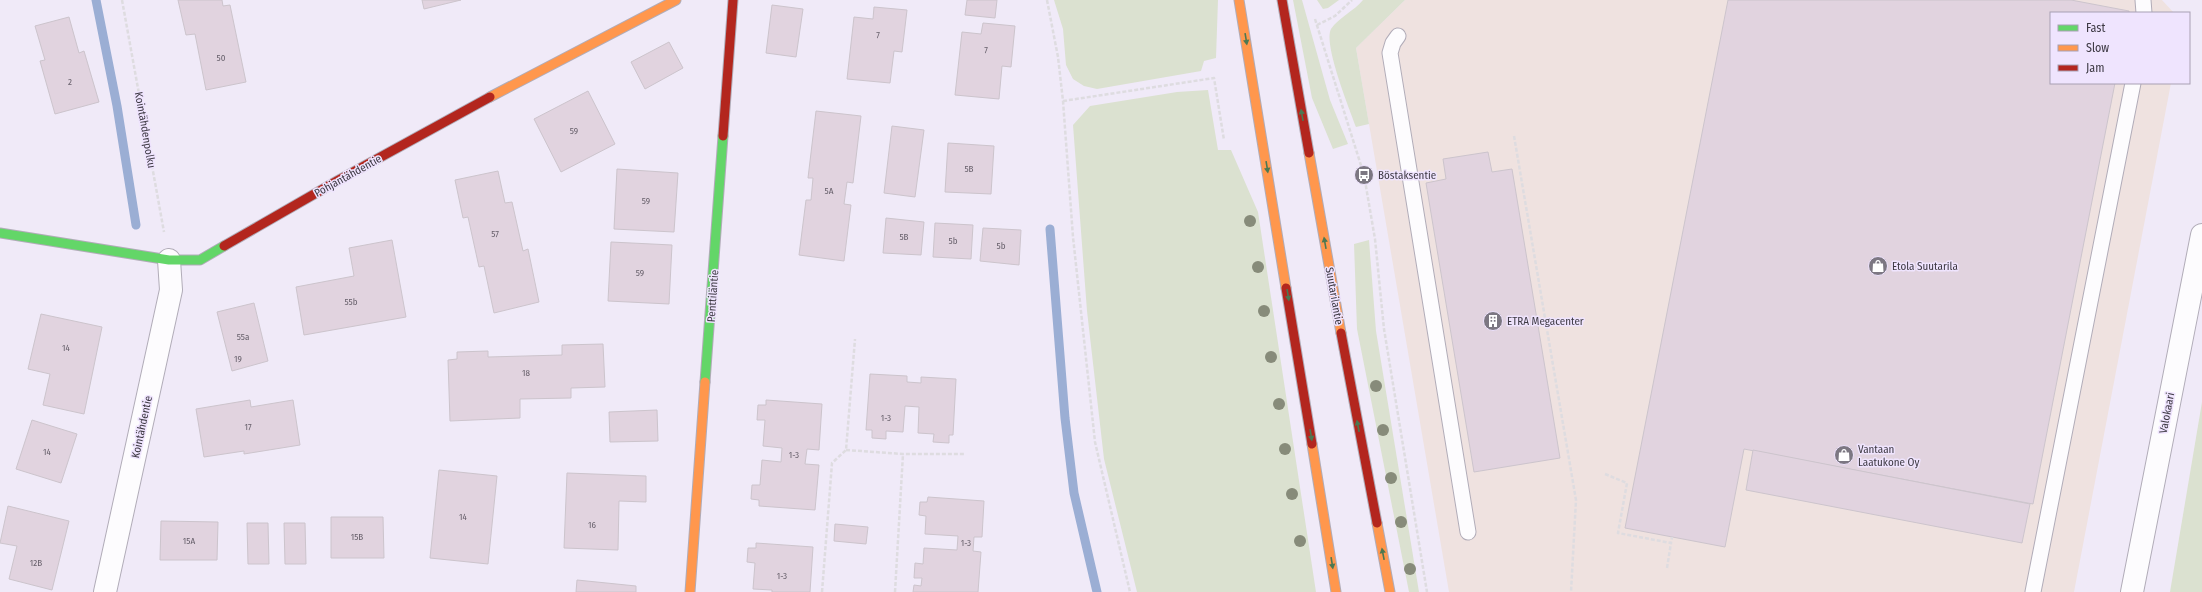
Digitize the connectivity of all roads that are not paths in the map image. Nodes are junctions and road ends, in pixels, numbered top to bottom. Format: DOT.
graph roads {
  1 [pos="676,0"];
  2 [pos="733,0"];
  3 [pos="1239,0"];
  4 [pos="1282,0"];
  5 [pos="2143,0"];
  6 [pos="2144,12"];
  7 [pos="1398,36"];
  8 [pos="2133,84"];
  9 [pos="0,233"];
  10 [pos="2202,235"];
  11 [pos="169,260"];
  12 [pos="1468,532"];
  13 [pos="105,592"];
  14 [pos="690,592"];
  15 [pos="1336,592"];
  16 [pos="1390,592"];
  17 [pos="2033,592"];
  18 [pos="2132,592"];
  1 -- 11 [label="street, Pohjantähdentie"];
  2 -- 14 [label="street, Penttiläntie"];
  3 -- 15 [label="street, one-way"];
  16 -- 4 [label="street, Suutarilantie, one-way"];
  5 -- 6 [label="lane"];
  7 -- 12 [label="lane"];
  8 -- 17 [label="lane"];
  9 -- 11 [label="street, Pohjantähdentie"];
  10 -- 18 [label="street, Valokaari"];
  11 -- 13 [label="street, Kointähdentie"];
}
